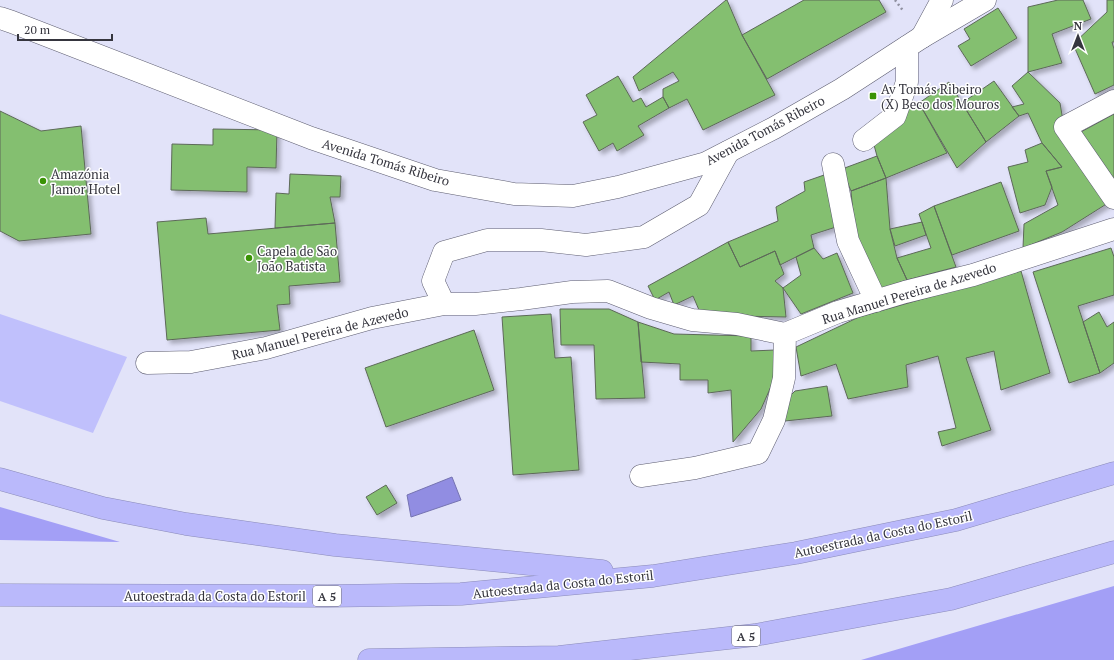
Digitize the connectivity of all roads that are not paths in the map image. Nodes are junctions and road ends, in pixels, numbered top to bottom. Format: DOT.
graph roads {
  1 [pos="942,0"];
  2 [pos="985,0"];
  3 [pos="0,18"];
  4 [pos="914,42"];
  5 [pos="1114,101"];
  6 [pos="864,140"];
  7 [pos="728,152"];
  8 [pos="833,164"];
  9 [pos="1114,198"];
  10 [pos="1114,211"];
  11 [pos="1114,229"];
  12 [pos="1060,246"];
  13 [pos="876,301"];
  14 [pos="444,304"];
  15 [pos="784,334"];
  16 [pos="148,363"];
  17 [pos="1114,473"];
  18 [pos="641,476"];
  19 [pos="0,479"];
  20 [pos="1114,552"];
  21 [pos="653,576"];
  22 [pos="0,594"];
  23 [pos="369,660"];
  1 -- 4 [label="street"];
  2 -- 4 [label="street, Avenida Tomás Ribeiro"];
  3 -- 7 [label="street, Avenida Tomás Ribeiro"];
  4 -- 6 [label="street"];
  4 -- 7 [label="street, Avenida Tomás Ribeiro"];
  5 -- 9 [label="street"];
  7 -- 14 [label="street"];
  8 -- 13 [label="street"];
  10 -- 12 [label="street"];
  11 -- 12 [label="street, Rua Manuel Pereira de Azevedo"];
  12 -- 13 [label="street, Rua Manuel Pereira de Azevedo"];
  13 -- 15 [label="street, Rua Manuel Pereira de Azevedo"];
  14 -- 15 [label="street, Rua Manuel Pereira de Azevedo"];
  14 -- 16 [label="street, Rua Manuel Pereira de Azevedo"];
  15 -- 18 [label="street"];
  17 -- 21 [label="highway, Autoestrada da Costa do Estoril / A 5"];
  19 -- 21 [label="highway"];
  20 -- 23 [label="highway, A 5"];
  21 -- 22 [label="highway, Autoestrada da Costa do Estoril / A 5"];
}
